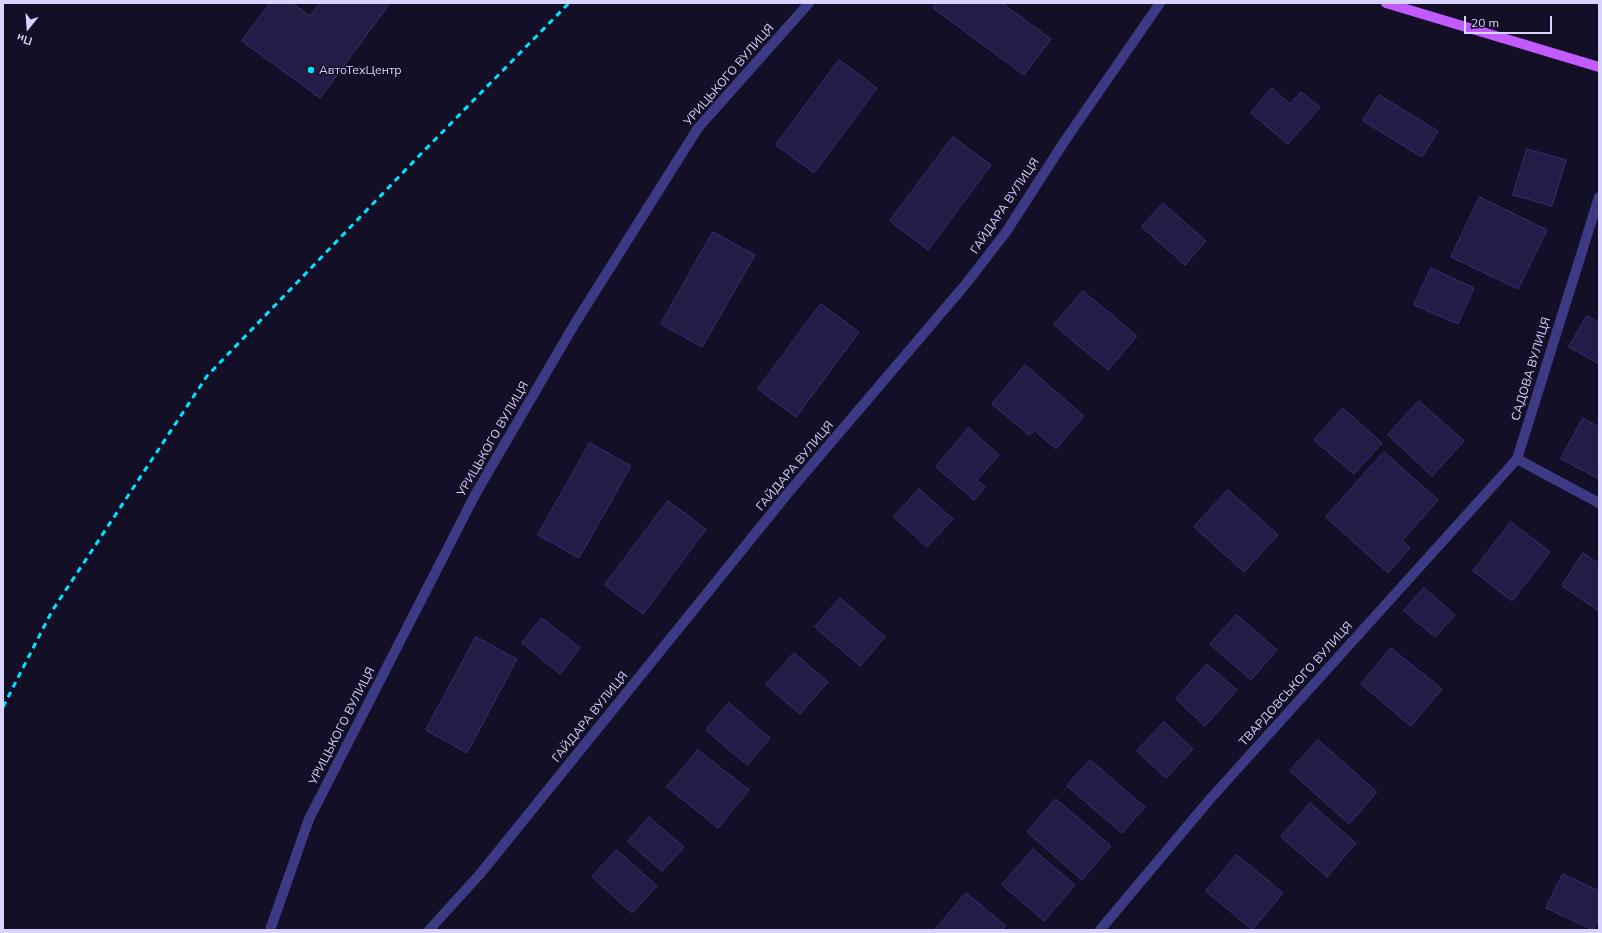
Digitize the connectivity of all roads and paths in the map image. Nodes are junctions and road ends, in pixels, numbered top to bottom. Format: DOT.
graph roads {
  1 [pos="809,3"];
  2 [pos="1160,3"];
  3 [pos="1386,3"];
  4 [pos="1599,67"];
  5 [pos="1599,197"];
  6 [pos="1517,459"];
  7 [pos="1599,503"];
  8 [pos="270,930"];
  9 [pos="429,930"];
  10 [pos="1100,930"];
  1 -- 8 [label="street, УРИЦЬКОГО ВУЛИЦЯ"];
  2 -- 9 [label="street, ГАЙДАРА ВУЛИЦЯ"];
  3 -- 4 [label="main road"];
  5 -- 6 [label="street, САДОВА ВУЛИЦЯ"];
  6 -- 7 [label="street"];
  6 -- 10 [label="street, ТВАРДОВСЬКОГО ВУЛИЦЯ"];
}
